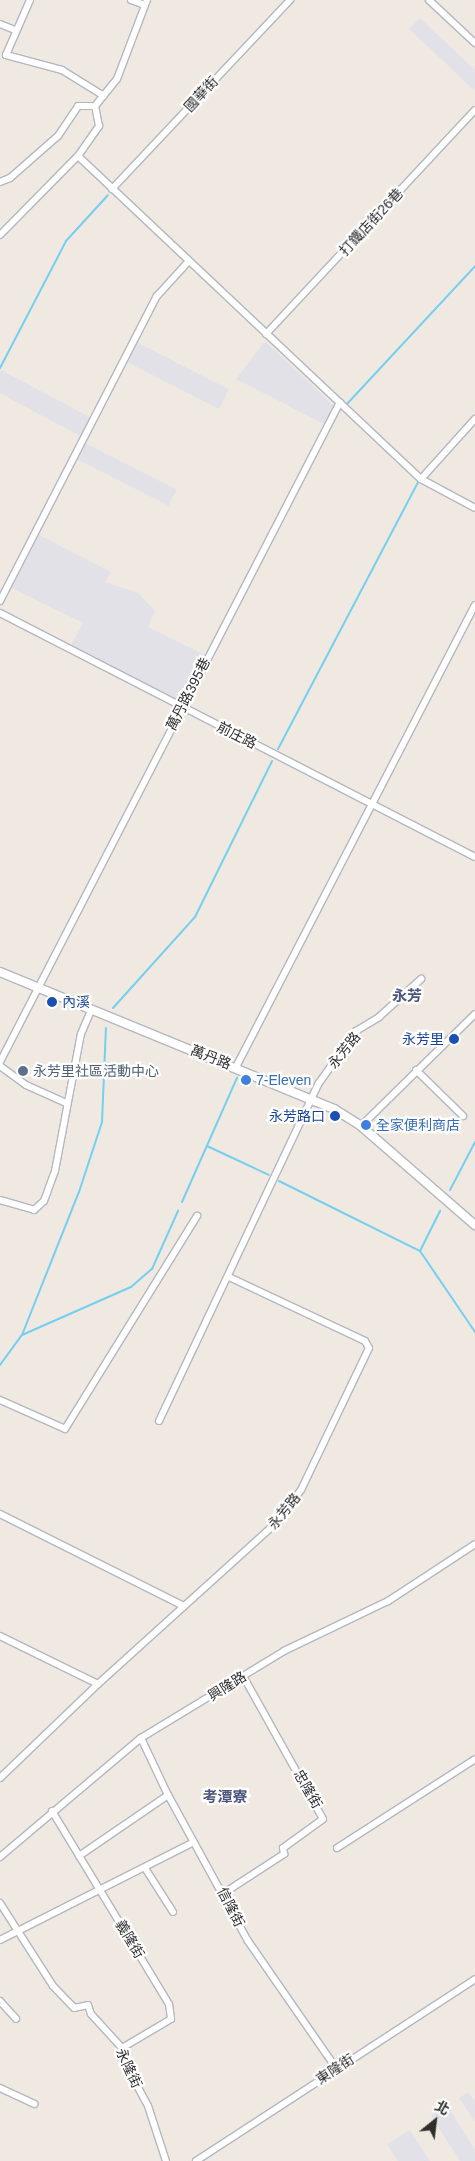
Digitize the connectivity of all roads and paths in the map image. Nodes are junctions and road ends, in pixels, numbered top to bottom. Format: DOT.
graph roads {
  1 [pos="30,0"];
  2 [pos="131,0"];
  3 [pos="290,0"];
  4 [pos="429,0"];
  5 [pos="146,2"];
  6 [pos="0,24"];
  7 [pos="15,30"];
  8 [pos="475,43"];
  9 [pos="104,96"];
  10 [pos="95,106"];
  11 [pos="475,110"];
  12 [pos="78,156"];
  13 [pos="0,182"];
  14 [pos="112,189"];
  15 [pos="0,235"];
  16 [pos="189,261"];
  17 [pos="266,334"];
  18 [pos="340,402"];
  19 [pos="475,419"];
  20 [pos="419,477"];
  21 [pos="475,508"];
  22 [pos="0,601"];
  23 [pos="475,604"];
  24 [pos="0,612"];
  25 [pos="182,706"];
  26 [pos="370,803"];
  27 [pos="475,857"];
  28 [pos="0,972"];
  29 [pos="421,979"];
  30 [pos="36,987"];
  31 [pos="91,1010"];
  32 [pos="475,1014"];
  33 [pos="0,1062"];
  34 [pos="0,1066"];
  35 [pos="236,1067"];
  36 [pos="416,1070"];
  37 [pos="310,1099"];
  38 [pos="66,1103"];
  39 [pos="463,1116"];
  40 [pos="361,1126"];
  41 [pos="0,1200"];
  42 [pos="197,1216"];
  43 [pos="475,1225"];
  44 [pos="229,1277"];
  45 [pos="0,1400"];
  46 [pos="159,1421"];
  47 [pos="0,1514"];
  48 [pos="475,1544"];
  49 [pos="184,1606"];
  50 [pos="0,1636"];
  51 [pos="243,1676"];
  52 [pos="98,1684"];
  53 [pos="141,1738"];
  54 [pos="475,1759"];
  55 [pos="0,1778"];
  56 [pos="168,1794"];
  57 [pos="52,1811"];
  58 [pos="194,1842"];
  59 [pos="337,1848"];
  60 [pos="79,1856"];
  61 [pos="0,1857"];
  62 [pos="145,1868"];
  63 [pos="101,1892"];
  64 [pos="224,1893"];
  65 [pos="0,1903"];
  66 [pos="173,1912"];
  67 [pos="21,1932"];
  68 [pos="0,1940"];
  69 [pos="475,1979"];
  70 [pos="0,2001"];
  71 [pos="16,2019"];
  72 [pos="122,2048"];
  73 [pos="336,2068"];
  74 [pos="0,2088"];
  75 [pos="34,2104"];
  76 [pos="166,2161"];
  77 [pos="196,2161"];
  1 -- 7 [label="street"];
  2 -- 5 [label="street"];
  3 -- 14 [label="street, 國華街"];
  4 -- 8 [label="street"];
  5 -- 9 [label="street"];
  6 -- 7 [label="street"];
  7 -- 9 [label="street"];
  9 -- 10 [label="street"];
  10 -- 12 [label="street"];
  10 -- 13 [label="street"];
  11 -- 17 [label="street, 打鐵店街26巷"];
  12 -- 14 [label="street"];
  12 -- 15 [label="street"];
  14 -- 16 [label="street"];
  16 -- 17 [label="street"];
  16 -- 22 [label="street"];
  17 -- 18 [label="street"];
  18 -- 20 [label="street"];
  18 -- 25 [label="street, 萬丹路395巷"];
  19 -- 20 [label="street"];
  20 -- 21 [label="street"];
  23 -- 26 [label="street"];
  24 -- 25 [label="street, 前庄路"];
  25 -- 26 [label="street, 前庄路"];
  25 -- 30 [label="street, 萬丹路395巷"];
  26 -- 27 [label="street, 前庄路"];
  26 -- 35 [label="street"];
  28 -- 30 [label="street, 萬丹路"];
  29 -- 37 [label="street, 永芳路"];
  30 -- 31 [label="street, 萬丹路"];
  30 -- 33 [label="street, 萬丹路395巷"];
  31 -- 35 [label="street, 萬丹路"];
  31 -- 38 [label="street"];
  32 -- 36 [label="street"];
  34 -- 38 [label="street"];
  35 -- 37 [label="street, 萬丹路"];
  36 -- 39 [label="street"];
  36 -- 40 [label="street"];
  37 -- 40 [label="street, 萬丹路"];
  37 -- 44 [label="street, 永芳路"];
  38 -- 41 [label="street"];
  40 -- 43 [label="street, 萬丹路"];
  42 -- 45 [label="street"];
  44 -- 46 [label="street, 永芳路"];
  44 -- 49 [label="street, 永芳路"];
  47 -- 49 [label="street"];
  48 -- 51 [label="street, 興隆路"];
  49 -- 52 [label="street"];
  50 -- 52 [label="street"];
  51 -- 53 [label="street, 興隆路"];
  51 -- 64 [label="street, 忠隆街"];
  52 -- 55 [label="street"];
  53 -- 56 [label="street, 信隆街"];
  53 -- 57 [label="street, 興隆路"];
  54 -- 59 [label="street"];
  56 -- 58 [label="street, 信隆街"];
  56 -- 60 [label="street"];
  57 -- 60 [label="street, 義隆街"];
  57 -- 61 [label="street, 興隆路"];
  58 -- 62 [label="street"];
  58 -- 64 [label="street, 信隆街"];
  60 -- 63 [label="street, 義隆街"];
  62 -- 63 [label="street"];
  62 -- 66 [label="street"];
  63 -- 67 [label="street"];
  63 -- 72 [label="street, 義隆街"];
  64 -- 73 [label="street, 信隆街"];
  65 -- 67 [label="street, 永隆街"];
  67 -- 68 [label="street"];
  67 -- 72 [label="street, 永隆街"];
  69 -- 73 [label="street, 東隆街"];
  70 -- 71 [label="street"];
  72 -- 76 [label="street, 永隆街"];
  73 -- 77 [label="street, 東隆街"];
  74 -- 75 [label="street"];
}
